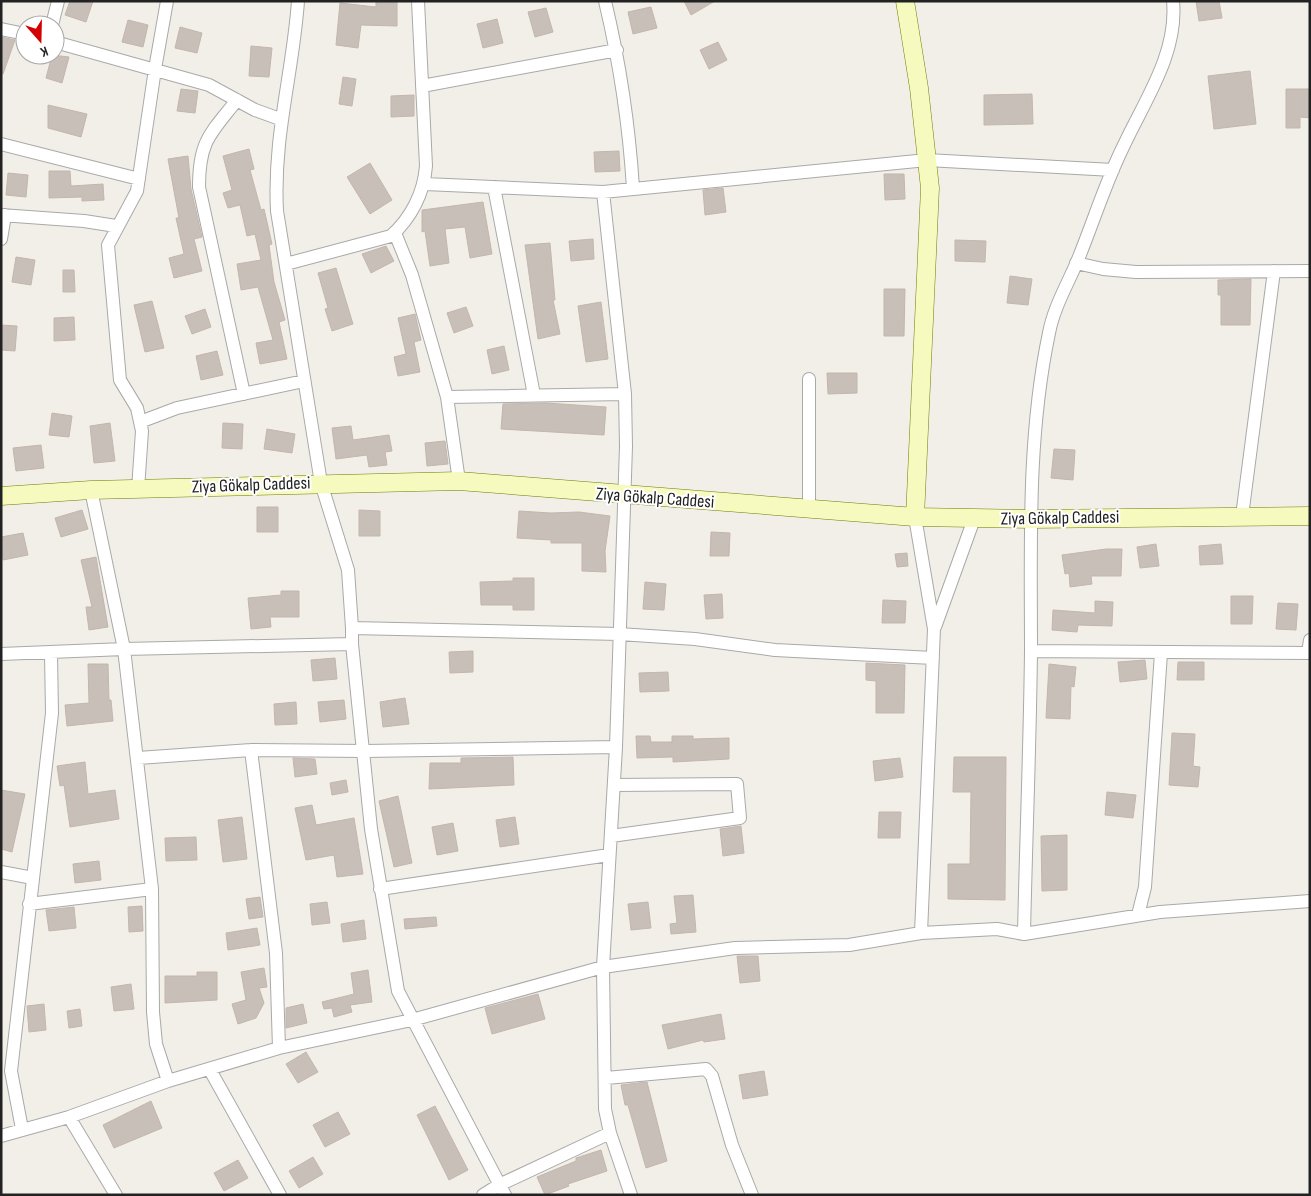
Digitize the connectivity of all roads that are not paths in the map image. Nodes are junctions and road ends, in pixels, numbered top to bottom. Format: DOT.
graph roads {
  1 [pos="58,1"];
  2 [pos="168,1"];
  3 [pos="298,1"];
  4 [pos="418,1"];
  5 [pos="605,1"];
  6 [pos="906,1"];
  7 [pos="1173,1"];
  8 [pos="54,15"];
  9 [pos="1,29"];
  10 [pos="15,32"];
  11 [pos="65,45"];
  12 [pos="617,50"];
  13 [pos="155,69"];
  14 [pos="422,86"];
  15 [pos="237,100"];
  16 [pos="280,119"];
  17 [pos="1,144"];
  18 [pos="927,160"];
  19 [pos="1113,170"];
  20 [pos="138,179"];
  21 [pos="425,184"];
  22 [pos="494,187"];
  23 [pos="632,188"];
  24 [pos="603,192"];
  25 [pos="3,215"];
  26 [pos="116,226"];
  27 [pos="395,233"];
  28 [pos="1,238"];
  29 [pos="1076,263"];
  30 [pos="286,264"];
  31 [pos="1274,271"];
  32 [pos="1310,271"];
  33 [pos="809,380"];
  34 [pos="304,381"];
  35 [pos="244,394"];
  36 [pos="625,394"];
  37 [pos="534,396"];
  38 [pos="447,397"];
  39 [pos="140,422"];
  40 [pos="458,482"];
  41 [pos="321,483"];
  42 [pos="138,488"];
  43 [pos="91,490"];
  44 [pos="1,496"];
  45 [pos="624,496"];
  46 [pos="809,510"];
  47 [pos="1242,516"];
  48 [pos="1310,516"];
  49 [pos="915,517"];
  50 [pos="974,519"];
  51 [pos="1030,519"];
  52 [pos="352,628"];
  53 [pos="934,629"];
  54 [pos="620,634"];
  55 [pos="352,644"];
  56 [pos="124,648"];
  57 [pos="1309,649"];
  58 [pos="1031,651"];
  59 [pos="1161,653"];
  60 [pos="1,654"];
  61 [pos="51,654"];
  62 [pos="933,658"];
  63 [pos="616,747"];
  64 [pos="251,750"];
  65 [pos="365,751"];
  66 [pos="138,758"];
  67 [pos="614,785"];
  68 [pos="610,836"];
  69 [pos="609,855"];
  70 [pos="1,872"];
  71 [pos="33,878"];
  72 [pos="152,889"];
  73 [pos="380,889"];
  74 [pos="1310,901"];
  75 [pos="29,904"];
  76 [pos="1138,915"];
  77 [pos="921,933"];
  78 [pos="1024,934"];
  79 [pos="603,967"];
  80 [pos="412,1020"];
  81 [pos="279,1048"];
  82 [pos="210,1070"];
  83 [pos="606,1078"];
  84 [pos="168,1081"];
  85 [pos="69,1117"];
  86 [pos="22,1129"];
  87 [pos="610,1133"];
  88 [pos="1,1136"];
  89 [pos="502,1190"];
  90 [pos="116,1195"];
  91 [pos="280,1195"];
  92 [pos="483,1195"];
  93 [pos="631,1195"];
  94 [pos="752,1195"];
  1 -- 8 [label="street"];
  2 -- 13 [label="street"];
  3 -- 16 [label="street"];
  4 -- 14 [label="street"];
  5 -- 12 [label="street"];
  6 -- 18 [label="street"];
  7 -- 19 [label="street"];
  9 -- 10 [label="street"];
  11 -- 13 [label="street"];
  12 -- 14 [label="street"];
  12 -- 23 [label="street"];
  13 -- 15 [label="street"];
  13 -- 20 [label="street"];
  14 -- 21 [label="street"];
  15 -- 16 [label="street"];
  15 -- 35 [label="street"];
  16 -- 30 [label="street"];
  17 -- 20 [label="street"];
  18 -- 19 [label="street"];
  18 -- 23 [label="street"];
  18 -- 49 [label="street"];
  19 -- 29 [label="street"];
  20 -- 26 [label="street"];
  21 -- 22 [label="street"];
  21 -- 27 [label="street"];
  22 -- 24 [label="street"];
  22 -- 37 [label="street"];
  23 -- 24 [label="street"];
  24 -- 36 [label="street"];
  25 -- 26 [label="street"];
  25 -- 28 [label="street"];
  26 -- 39 [label="street"];
  27 -- 30 [label="street"];
  27 -- 38 [label="street"];
  29 -- 31 [label="street"];
  29 -- 51 [label="street"];
  30 -- 34 [label="street"];
  31 -- 32 [label="street"];
  31 -- 47 [label="street"];
  33 -- 46 [label="street"];
  34 -- 35 [label="street"];
  34 -- 41 [label="street"];
  35 -- 39 [label="street"];
  36 -- 37 [label="street"];
  36 -- 45 [label="street"];
  37 -- 38 [label="street"];
  38 -- 40 [label="street"];
  39 -- 42 [label="street"];
  40 -- 41 [label="street, Ziya Gökalp Caddesi"];
  40 -- 45 [label="street, Ziya Gökalp Caddesi"];
  41 -- 42 [label="street, Ziya Gökalp Caddesi"];
  41 -- 52 [label="street"];
  42 -- 43 [label="street, Ziya Gökalp Caddesi"];
  43 -- 44 [label="street, Ziya Gökalp Caddesi"];
  43 -- 56 [label="street"];
  45 -- 46 [label="street, Ziya Gökalp Caddesi"];
  45 -- 54 [label="street"];
  46 -- 49 [label="street, Ziya Gökalp Caddesi"];
  47 -- 48 [label="street, Ziya Gökalp Caddesi"];
  47 -- 51 [label="street, Ziya Gökalp Caddesi"];
  49 -- 50 [label="street, Ziya Gökalp Caddesi"];
  49 -- 53 [label="street"];
  50 -- 51 [label="street, Ziya Gökalp Caddesi"];
  50 -- 53 [label="street"];
  51 -- 58 [label="street"];
  52 -- 54 [label="street"];
  52 -- 55 [label="street"];
  53 -- 62 [label="street"];
  54 -- 62 [label="street"];
  54 -- 63 [label="street"];
  55 -- 56 [label="street"];
  55 -- 65 [label="street"];
  56 -- 61 [label="street"];
  56 -- 66 [label="street"];
  57 -- 59 [label="street"];
  58 -- 59 [label="street"];
  58 -- 78 [label="street"];
  59 -- 76 [label="street"];
  60 -- 61 [label="street"];
  61 -- 71 [label="street"];
  62 -- 77 [label="street"];
  63 -- 65 [label="street"];
  63 -- 67 [label="street"];
  64 -- 65 [label="street"];
  64 -- 66 [label="street"];
  64 -- 81 [label="street"];
  65 -- 73 [label="street"];
  66 -- 72 [label="street"];
  67 -- 68 [label="street"];
  67 -- 68 [label="street"];
  68 -- 69 [label="street"];
  69 -- 73 [label="street"];
  69 -- 79 [label="street"];
  70 -- 71 [label="street"];
  71 -- 75 [label="street"];
  72 -- 75 [label="street"];
  72 -- 84 [label="street"];
  73 -- 80 [label="street"];
  74 -- 76 [label="street"];
  75 -- 86 [label="street"];
  76 -- 78 [label="street"];
  77 -- 78 [label="street"];
  77 -- 79 [label="street"];
  79 -- 80 [label="street"];
  79 -- 83 [label="street"];
  80 -- 81 [label="street"];
  80 -- 89 [label="street"];
  81 -- 82 [label="street"];
  82 -- 84 [label="street"];
  82 -- 91 [label="street"];
  83 -- 87 [label="street"];
  83 -- 94 [label="street"];
  84 -- 85 [label="street"];
  85 -- 86 [label="street"];
  85 -- 90 [label="street"];
  86 -- 88 [label="street"];
  87 -- 89 [label="street"];
  87 -- 93 [label="street"];
  89 -- 92 [label="street"];
}
